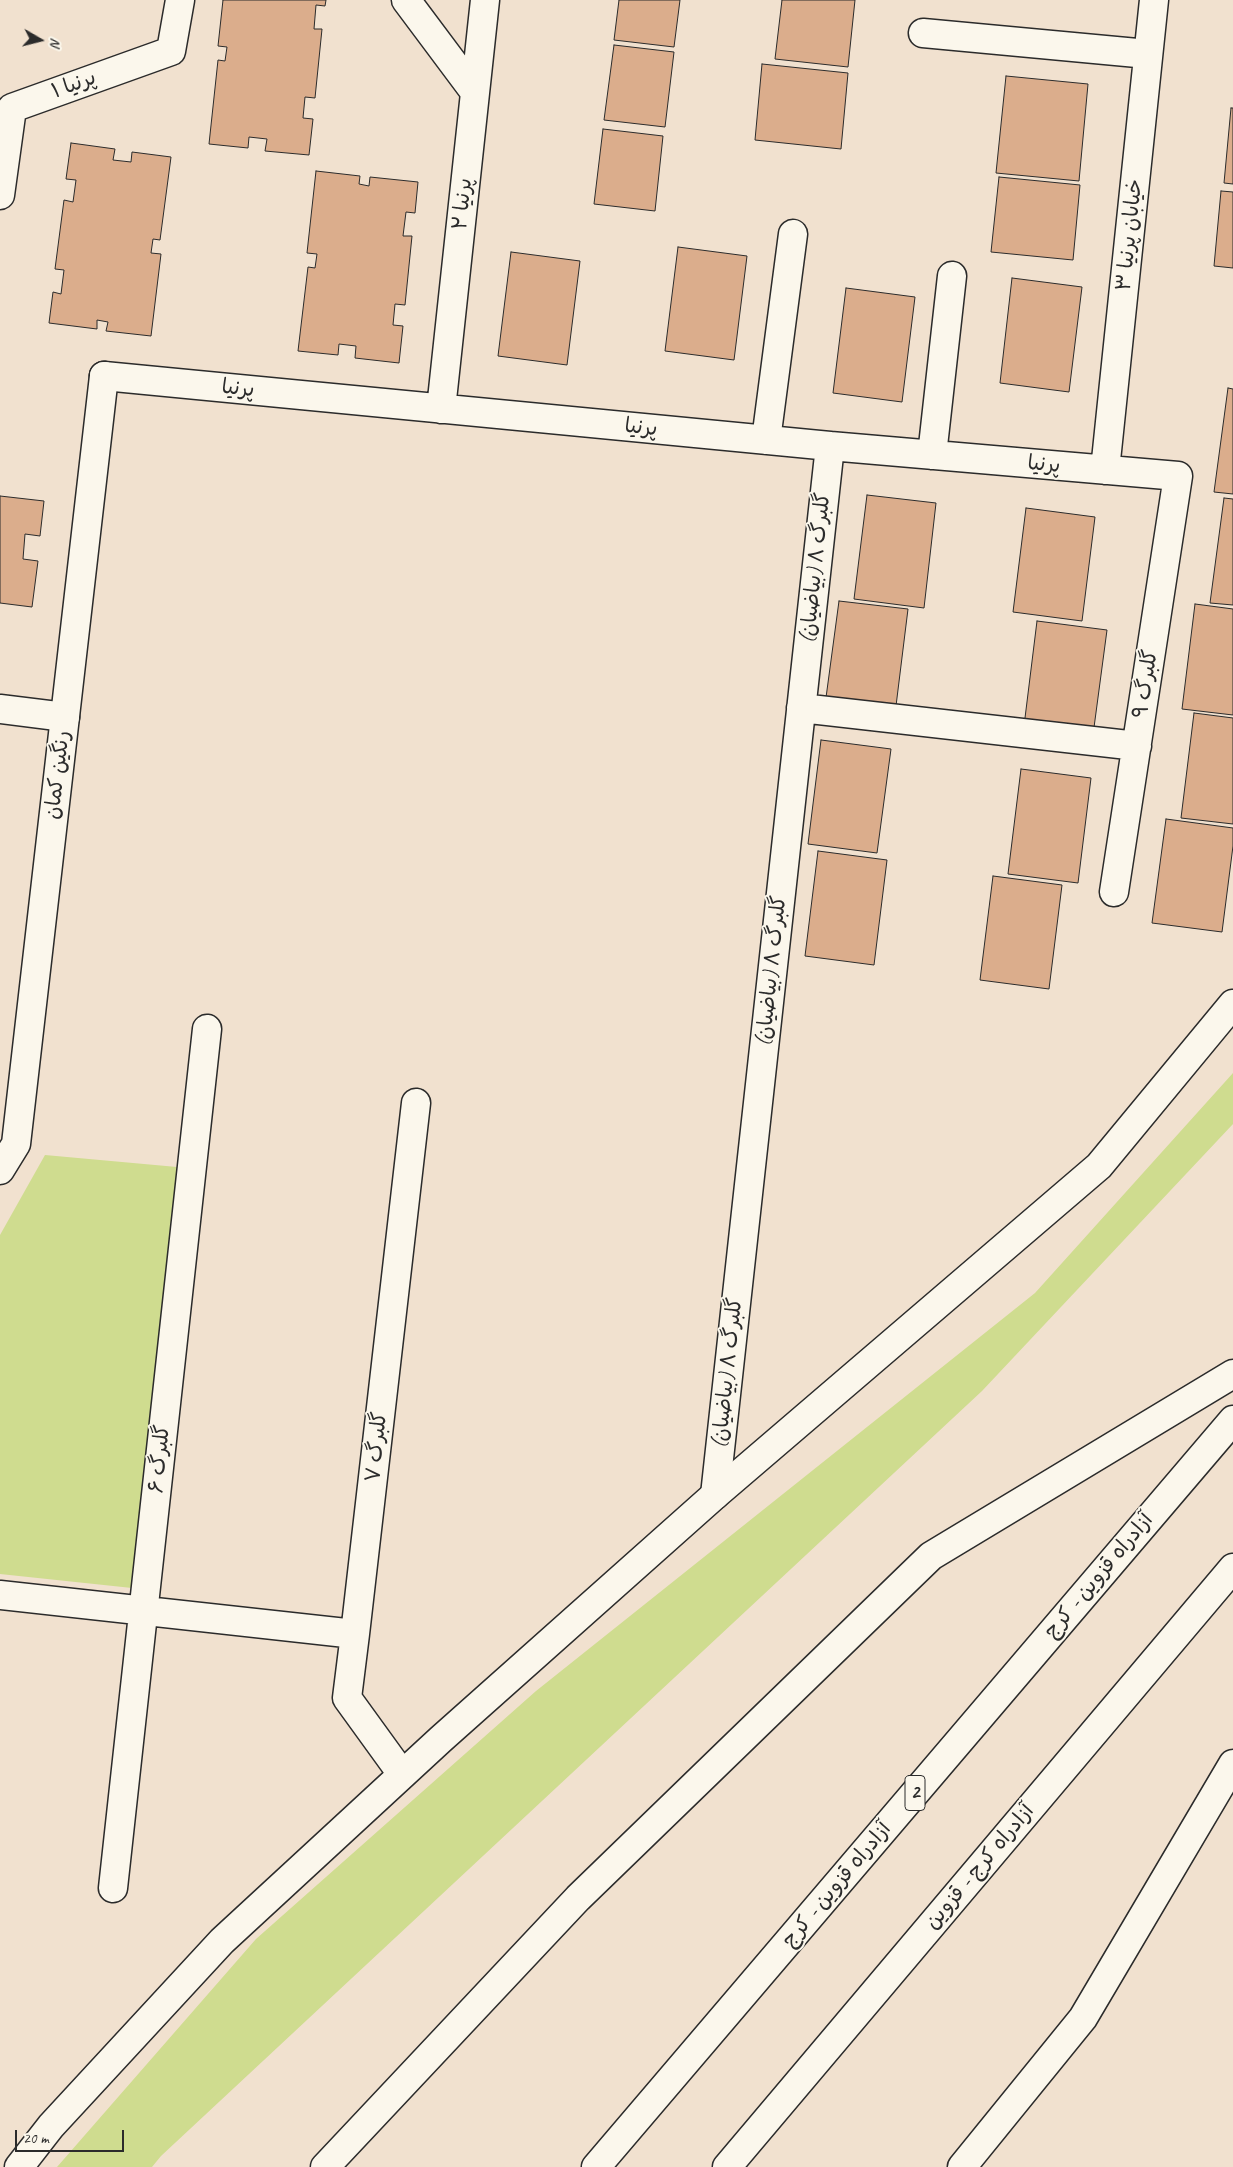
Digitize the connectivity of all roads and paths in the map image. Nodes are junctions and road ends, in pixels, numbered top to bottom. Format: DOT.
graph roads {
  1 [pos="180,0"];
  2 [pos="406,0"];
  3 [pos="485,0"];
  4 [pos="1154,0"];
  5 [pos="923,33"];
  6 [pos="1148,54"];
  7 [pos="474,91"];
  8 [pos="0,195"];
  9 [pos="793,234"];
  10 [pos="952,276"];
  11 [pos="104,376"];
  12 [pos="441,409"];
  13 [pos="766,440"];
  14 [pos="830,446"];
  15 [pos="932,455"];
  16 [pos="1105,470"];
  17 [pos="1178,476"];
  18 [pos="801,708"];
  19 [pos="0,709"];
  20 [pos="65,717"];
  21 [pos="1137,746"];
  22 [pos="1114,892"];
  23 [pos="1233,1004"];
  24 [pos="207,1029"];
  25 [pos="416,1103"];
  26 [pos="0,1170"];
  27 [pos="1233,1374"];
  28 [pos="1233,1420"];
  29 [pos="715,1495"];
  30 [pos="1233,1568"];
  31 [pos="0,1595"];
  32 [pos="143,1611"];
  33 [pos="356,1634"];
  34 [pos="1233,1764"];
  35 [pos="402,1774"];
  36 [pos="113,1888"];
  37 [pos="19,2167"];
  38 [pos="325,2167"];
  39 [pos="596,2167"];
  40 [pos="727,2167"];
  41 [pos="962,2167"];
  1 -- 8 [label="main road, پرنیا ۱"];
  2 -- 7 [label="main road"];
  3 -- 7 [label="main road, پرنیا ۲"];
  4 -- 6 [label="main road, خیابان پرنیا ۳"];
  5 -- 6 [label="main road"];
  6 -- 16 [label="main road, خیابان پرنیا ۳"];
  7 -- 12 [label="main road, پرنیا ۲"];
  9 -- 13 [label="main road"];
  10 -- 15 [label="main road"];
  11 -- 12 [label="main road, پرنیا"];
  11 -- 20 [label="main road, رنگین کمان"];
  12 -- 13 [label="main road, پرنیا"];
  13 -- 14 [label="main road, پرنیا"];
  14 -- 15 [label="main road, پرنیا"];
  14 -- 18 [label="main road, گلبرگ ۸ (بیاضیان)"];
  15 -- 16 [label="main road, پرنیا"];
  16 -- 17 [label="main road, پرنیا"];
  17 -- 21 [label="main road, گلبرگ ۹"];
  18 -- 21 [label="main road"];
  18 -- 29 [label="main road, گلبرگ ۸ (بیاضیان)"];
  19 -- 20 [label="main road"];
  20 -- 26 [label="main road, رنگین کمان"];
  21 -- 22 [label="main road, گلبرگ ۹"];
  23 -- 29 [label="main road"];
  24 -- 32 [label="main road, گلبرگ ۶"];
  25 -- 33 [label="main road, گلبرگ ۷"];
  27 -- 38 [label="main road"];
  28 -- 39 [label="main road, آزادراه قزوین - کرج / 2"];
  29 -- 35 [label="main road"];
  30 -- 40 [label="main road, آزادراه کرج - قزوین"];
  31 -- 32 [label="main road"];
  32 -- 33 [label="main road"];
  32 -- 36 [label="main road, گلبرگ ۶"];
  33 -- 35 [label="main road, گلبرگ ۷"];
  34 -- 41 [label="main road"];
  35 -- 37 [label="main road"];
}
